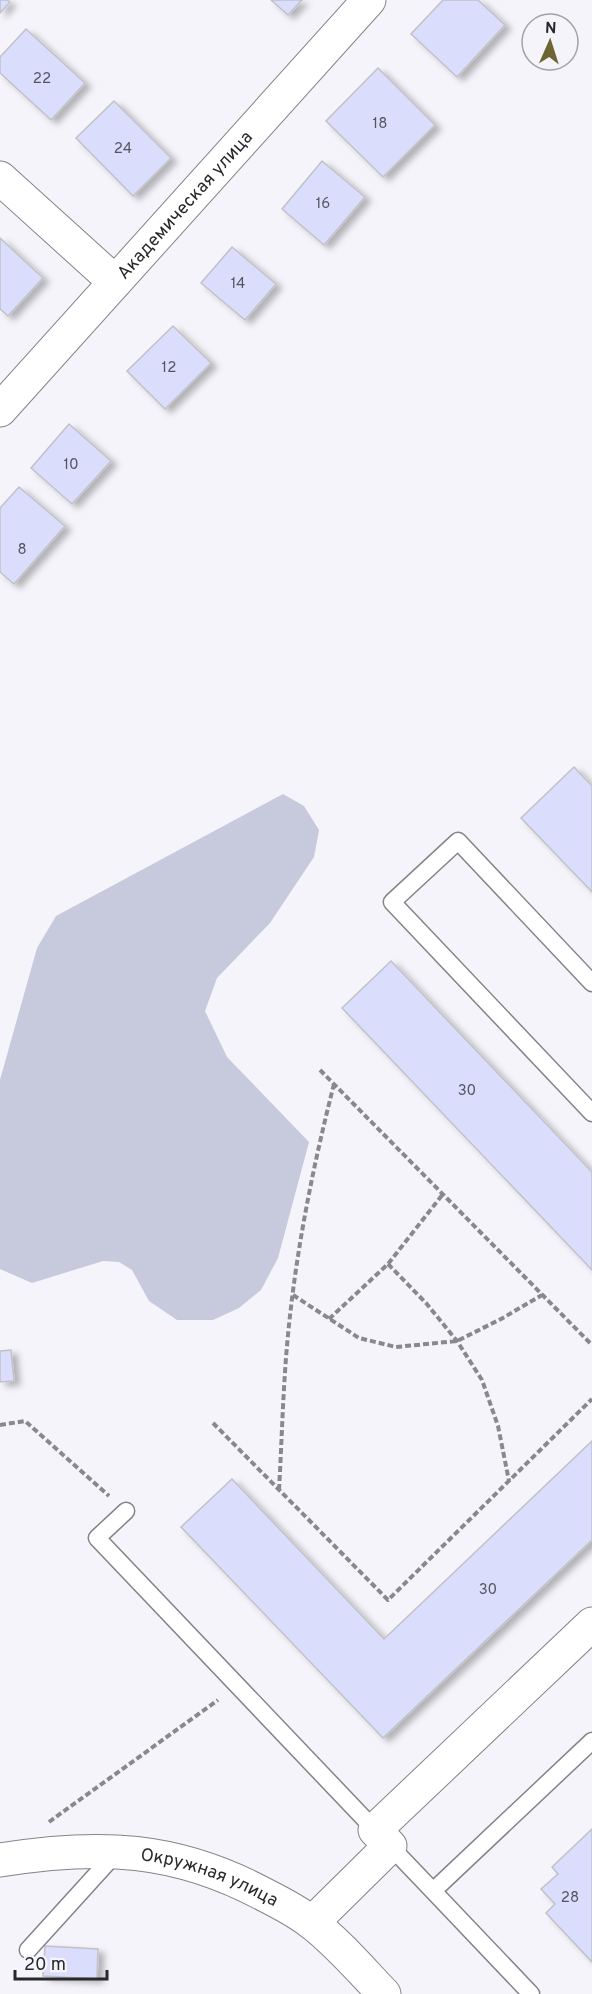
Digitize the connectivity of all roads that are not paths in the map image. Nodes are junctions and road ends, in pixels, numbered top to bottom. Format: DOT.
graph roads {
  1 [pos="369,0"];
  2 [pos="0,178"];
  3 [pos="115,282"];
  4 [pos="0,410"];
  5 [pos="592,983"];
  6 [pos="592,1113"];
  7 [pos="126,1511"];
  8 [pos="592,1623"];
  9 [pos="592,1741"];
  10 [pos="382,1838"];
  11 [pos="117,1852"];
  12 [pos="0,1860"];
  13 [pos="433,1891"];
  14 [pos="312,1923"];
  15 [pos="28,1950"];
  16 [pos="384,1994"];
  17 [pos="531,1994"];
  1 -- 3 [label="street, Академическая улица"];
  2 -- 3 [label="street"];
  3 -- 4 [label="street, Академическая улица"];
  5 -- 6 [label="lane"];
  7 -- 10 [label="lane"];
  8 -- 10 [label="street"];
  9 -- 13 [label="lane"];
  10 -- 13 [label="lane"];
  10 -- 14 [label="street"];
  11 -- 12 [label="street, Окружная улица"];
  11 -- 14 [label="street, Окружная улица"];
  11 -- 15 [label="lane"];
  13 -- 17 [label="lane"];
  14 -- 16 [label="street, Окружная улица"];
}
